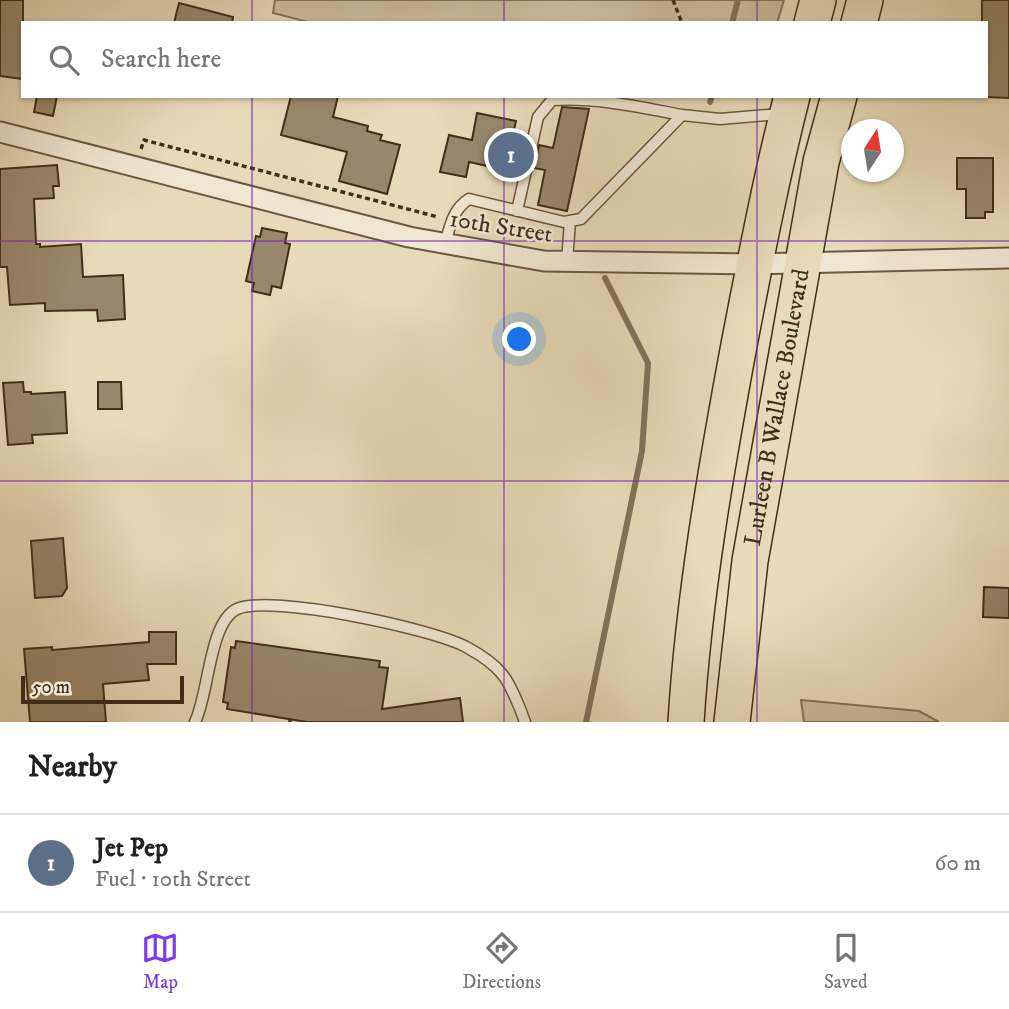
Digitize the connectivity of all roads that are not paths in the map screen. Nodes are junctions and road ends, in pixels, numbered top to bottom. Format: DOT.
graph roads {
  1 [pos="818,0"];
  2 [pos="865,0"];
  3 [pos="813,21"];
  4 [pos="860,21"];
  5 [pos="838,98"];
  6 [pos="790,105"];
  7 [pos="682,115"];
  8 [pos="0,132"];
  9 [pos="516,211"];
  10 [pos="570,221"];
  11 [pos="445,244"];
  12 [pos="1009,258"];
  13 [pos="567,262"];
  14 [pos="802,262"];
  15 [pos="755,264"];
  16 [pos="689,679"];
  17 [pos="195,722"];
  18 [pos="525,722"];
  19 [pos="680,722"];
  20 [pos="686,722"];
  21 [pos="732,722"];
  1 -- 3 [label="highway"];
  2 -- 4 [label="highway"];
  5 -- 14 [label="highway, Lurleen B Wallace Boulevard"];
  6 -- 7 [label="lane"];
  6 -- 15 [label="highway, Lurleen B Wallace Boulevard"];
  7 -- 9 [label="lane"];
  7 -- 10 [label="lane"];
  8 -- 11 [label="street, 10th Street"];
  9 -- 10 [label="lane"];
  9 -- 11 [label="lane"];
  10 -- 13 [label="lane"];
  11 -- 13 [label="street, 10th Street"];
  12 -- 14 [label="street, 10th Street"];
  13 -- 15 [label="street, 10th Street"];
  14 -- 15 [label="street, 10th Street"];
  14 -- 21 [label="highway, Lurleen B Wallace Boulevard"];
  15 -- 16 [label="highway, Lurleen B Wallace Boulevard"];
  16 -- 19 [label="highway"];
  16 -- 20 [label="highway, Lurleen B Wallace Boulevard"];
  17 -- 18 [label="lane"];
}
